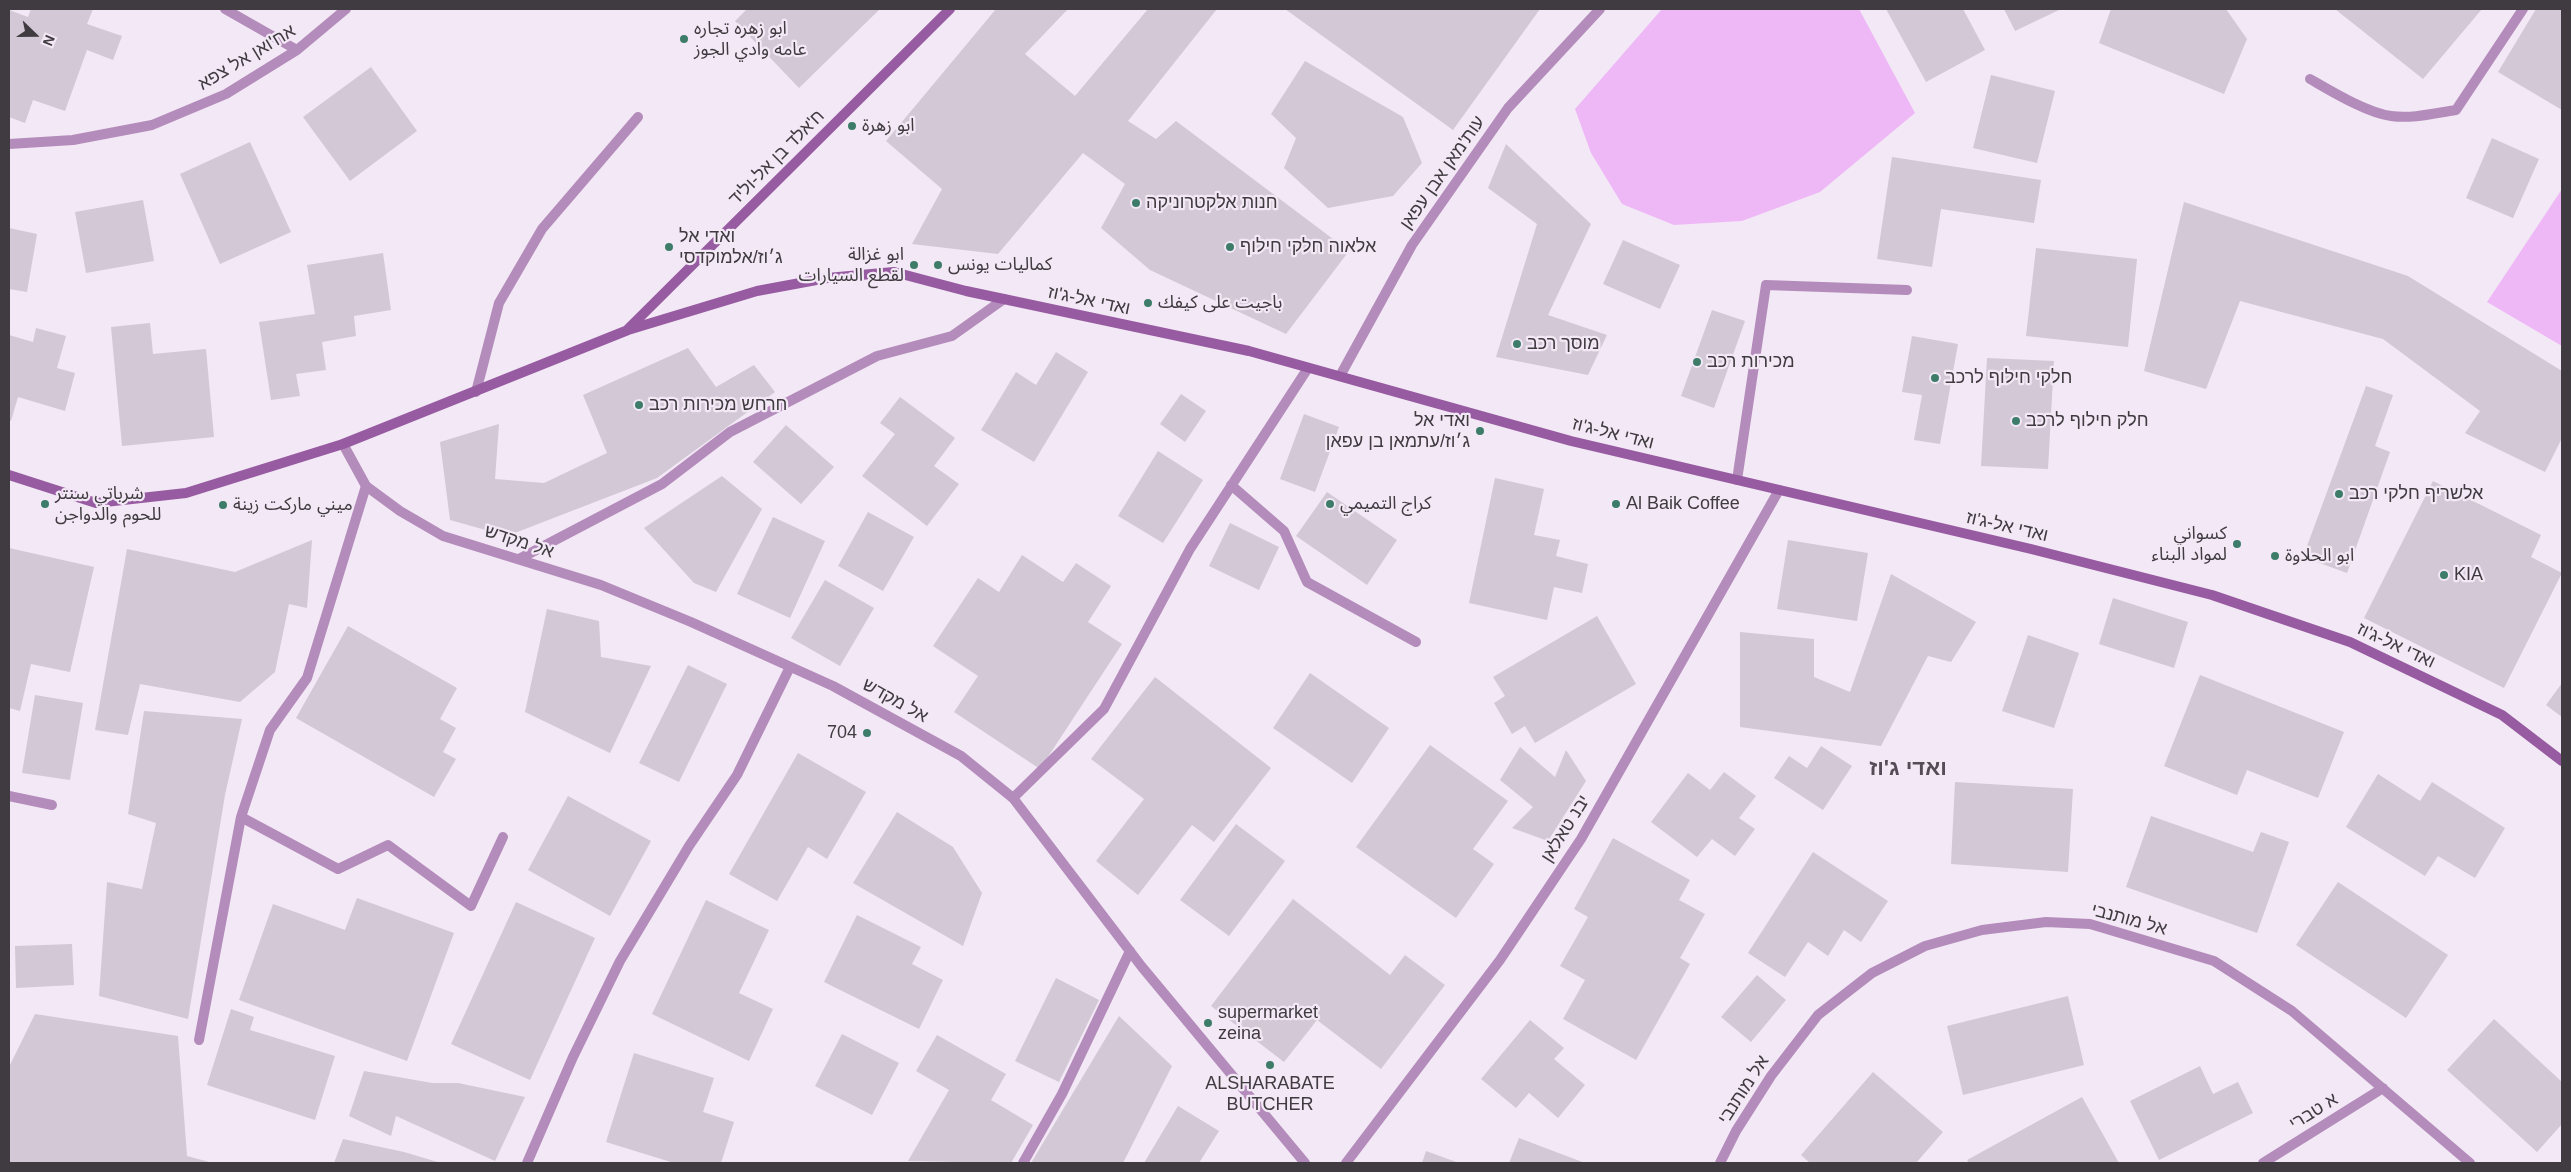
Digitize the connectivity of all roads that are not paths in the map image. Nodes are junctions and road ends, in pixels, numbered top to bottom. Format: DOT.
graph roads {
  1 [pos="225,9"];
  2 [pos="346,9"];
  3 [pos="950,9"];
  4 [pos="1600,9"];
  5 [pos="2523,9"];
  6 [pos="297,50"];
  7 [pos="2310,79"];
  8 [pos="638,117"];
  9 [pos="9,144"];
  10 [pos="1907,290"];
  11 [pos="1004,300"];
  12 [pos="628,330"];
  13 [pos="1308,368"];
  14 [pos="1340,376"];
  15 [pos="476,392"];
  16 [pos="343,444"];
  17 [pos="9,475"];
  18 [pos="1737,480"];
  19 [pos="1231,485"];
  20 [pos="366,486"];
  21 [pos="1780,490"];
  22 [pos="519,560"];
  23 [pos="1416,642"];
  24 [pos="790,667"];
  25 [pos="2562,761"];
  26 [pos="9,796"];
  27 [pos="1014,798"];
  28 [pos="52,805"];
  29 [pos="241,817"];
  30 [pos="503,837"];
  31 [pos="1130,951"];
  32 [pos="199,1040"];
  33 [pos="2383,1088"];
  34 [pos="527,1163"];
  35 [pos="1023,1163"];
  36 [pos="1305,1163"];
  37 [pos="1346,1163"];
  38 [pos="1720,1163"];
  39 [pos="2263,1163"];
  40 [pos="2470,1163"];
  1 -- 6 [label="street"];
  2 -- 6 [label="street, אח'ואן אל צפא"];
  3 -- 12 [label="main road, ח'אלד בן אל-וליד"];
  4 -- 14 [label="street, עות'מאן אבן עפאן"];
  5 -- 7 [label="street"];
  6 -- 9 [label="street, אח'ואן אל צפא"];
  8 -- 15 [label="street"];
  10 -- 18 [label="street"];
  11 -- 12 [label="main road, ואדי אל-ג'וז"];
  11 -- 13 [label="main road, ואדי אל-ג'וז"];
  11 -- 22 [label="street"];
  12 -- 15 [label="main road"];
  13 -- 14 [label="main road, ואדי אל-ג'וז"];
  13 -- 19 [label="street"];
  14 -- 18 [label="main road, ואדי אל-ג'וז"];
  15 -- 16 [label="main road"];
  16 -- 17 [label="main road"];
  16 -- 20 [label="street, אל מקדש"];
  18 -- 21 [label="main road, ואדי אל-ג'וז"];
  19 -- 23 [label="street"];
  19 -- 27 [label="street"];
  20 -- 22 [label="street, אל מקדש"];
  20 -- 29 [label="street"];
  21 -- 25 [label="main road, ואדי אל-ג'וז"];
  21 -- 37 [label="street, יבנ טאלאן"];
  22 -- 24 [label="street, אל מקדש"];
  24 -- 27 [label="street, אל מקדש"];
  24 -- 34 [label="street"];
  26 -- 28 [label="street"];
  27 -- 31 [label="street, אל מקדש"];
  29 -- 30 [label="street"];
  29 -- 32 [label="street"];
  31 -- 35 [label="street"];
  31 -- 36 [label="street, אל מקדש"];
  33 -- 38 [label="street, אל מותנבי"];
  33 -- 39 [label="street, א טברי"];
  33 -- 40 [label="street, אל מותנבי"];
}
